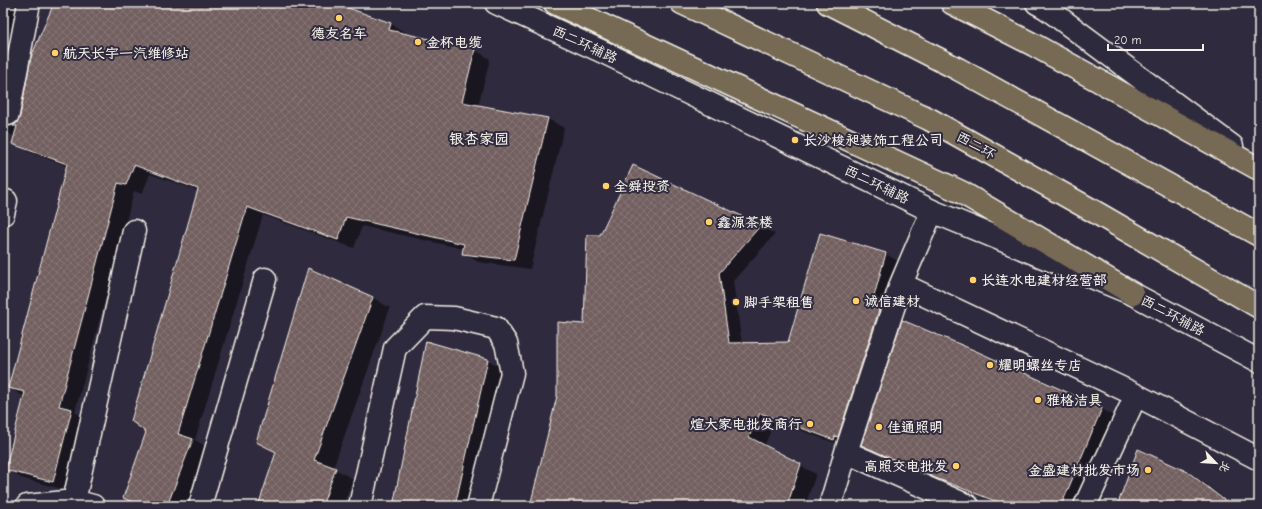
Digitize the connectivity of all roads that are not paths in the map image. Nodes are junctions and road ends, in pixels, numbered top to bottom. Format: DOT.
graph roads {
  1 [pos="29,3"];
  2 [pos="496,3"];
  3 [pos="555,3"];
  4 [pos="682,3"];
  5 [pos="828,3"];
  6 [pos="952,3"];
  7 [pos="1037,3"];
  8 [pos="8,114"];
  9 [pos="1259,166"];
  10 [pos="1259,170"];
  11 [pos="932,211"];
  12 [pos="134,231"];
  13 [pos="1259,236"];
  14 [pos="265,279"];
  15 [pos="901,284"];
  16 [pos="1133,294"];
  17 [pos="1259,307"];
  18 [pos="1259,361"];
  19 [pos="1136,394"];
  20 [pos="846,452"];
  21 [pos="1259,459"];
  22 [pos="83,504"];
  23 [pos="27,506"];
  24 [pos="200,506"];
  25 [pos="360,506"];
  26 [pos="478,506"];
  27 [pos="830,506"];
  28 [pos="968,506"];
  29 [pos="1085,506"];
  1 -- 8 [label="street"];
  2 -- 11 [label="street, 西二环辅路"];
  3 -- 16 [label="highway"];
  4 -- 17 [label="highway, 西二环"];
  5 -- 13 [label="highway"];
  6 -- 10 [label="highway"];
  7 -- 9 [label="street"];
  11 -- 15 [label="street"];
  11 -- 16 [label="street, 西二环辅路"];
  12 -- 22 [label="street"];
  14 -- 24 [label="street"];
  15 -- 19 [label="street"];
  15 -- 20 [label="street"];
  16 -- 18 [label="street, 西二环辅路"];
  19 -- 21 [label="street"];
  19 -- 29 [label="street"];
  20 -- 27 [label="street"];
  20 -- 28 [label="street"];
  22 -- 23 [label="street"];
  25 -- 26 [label="street"];
}
